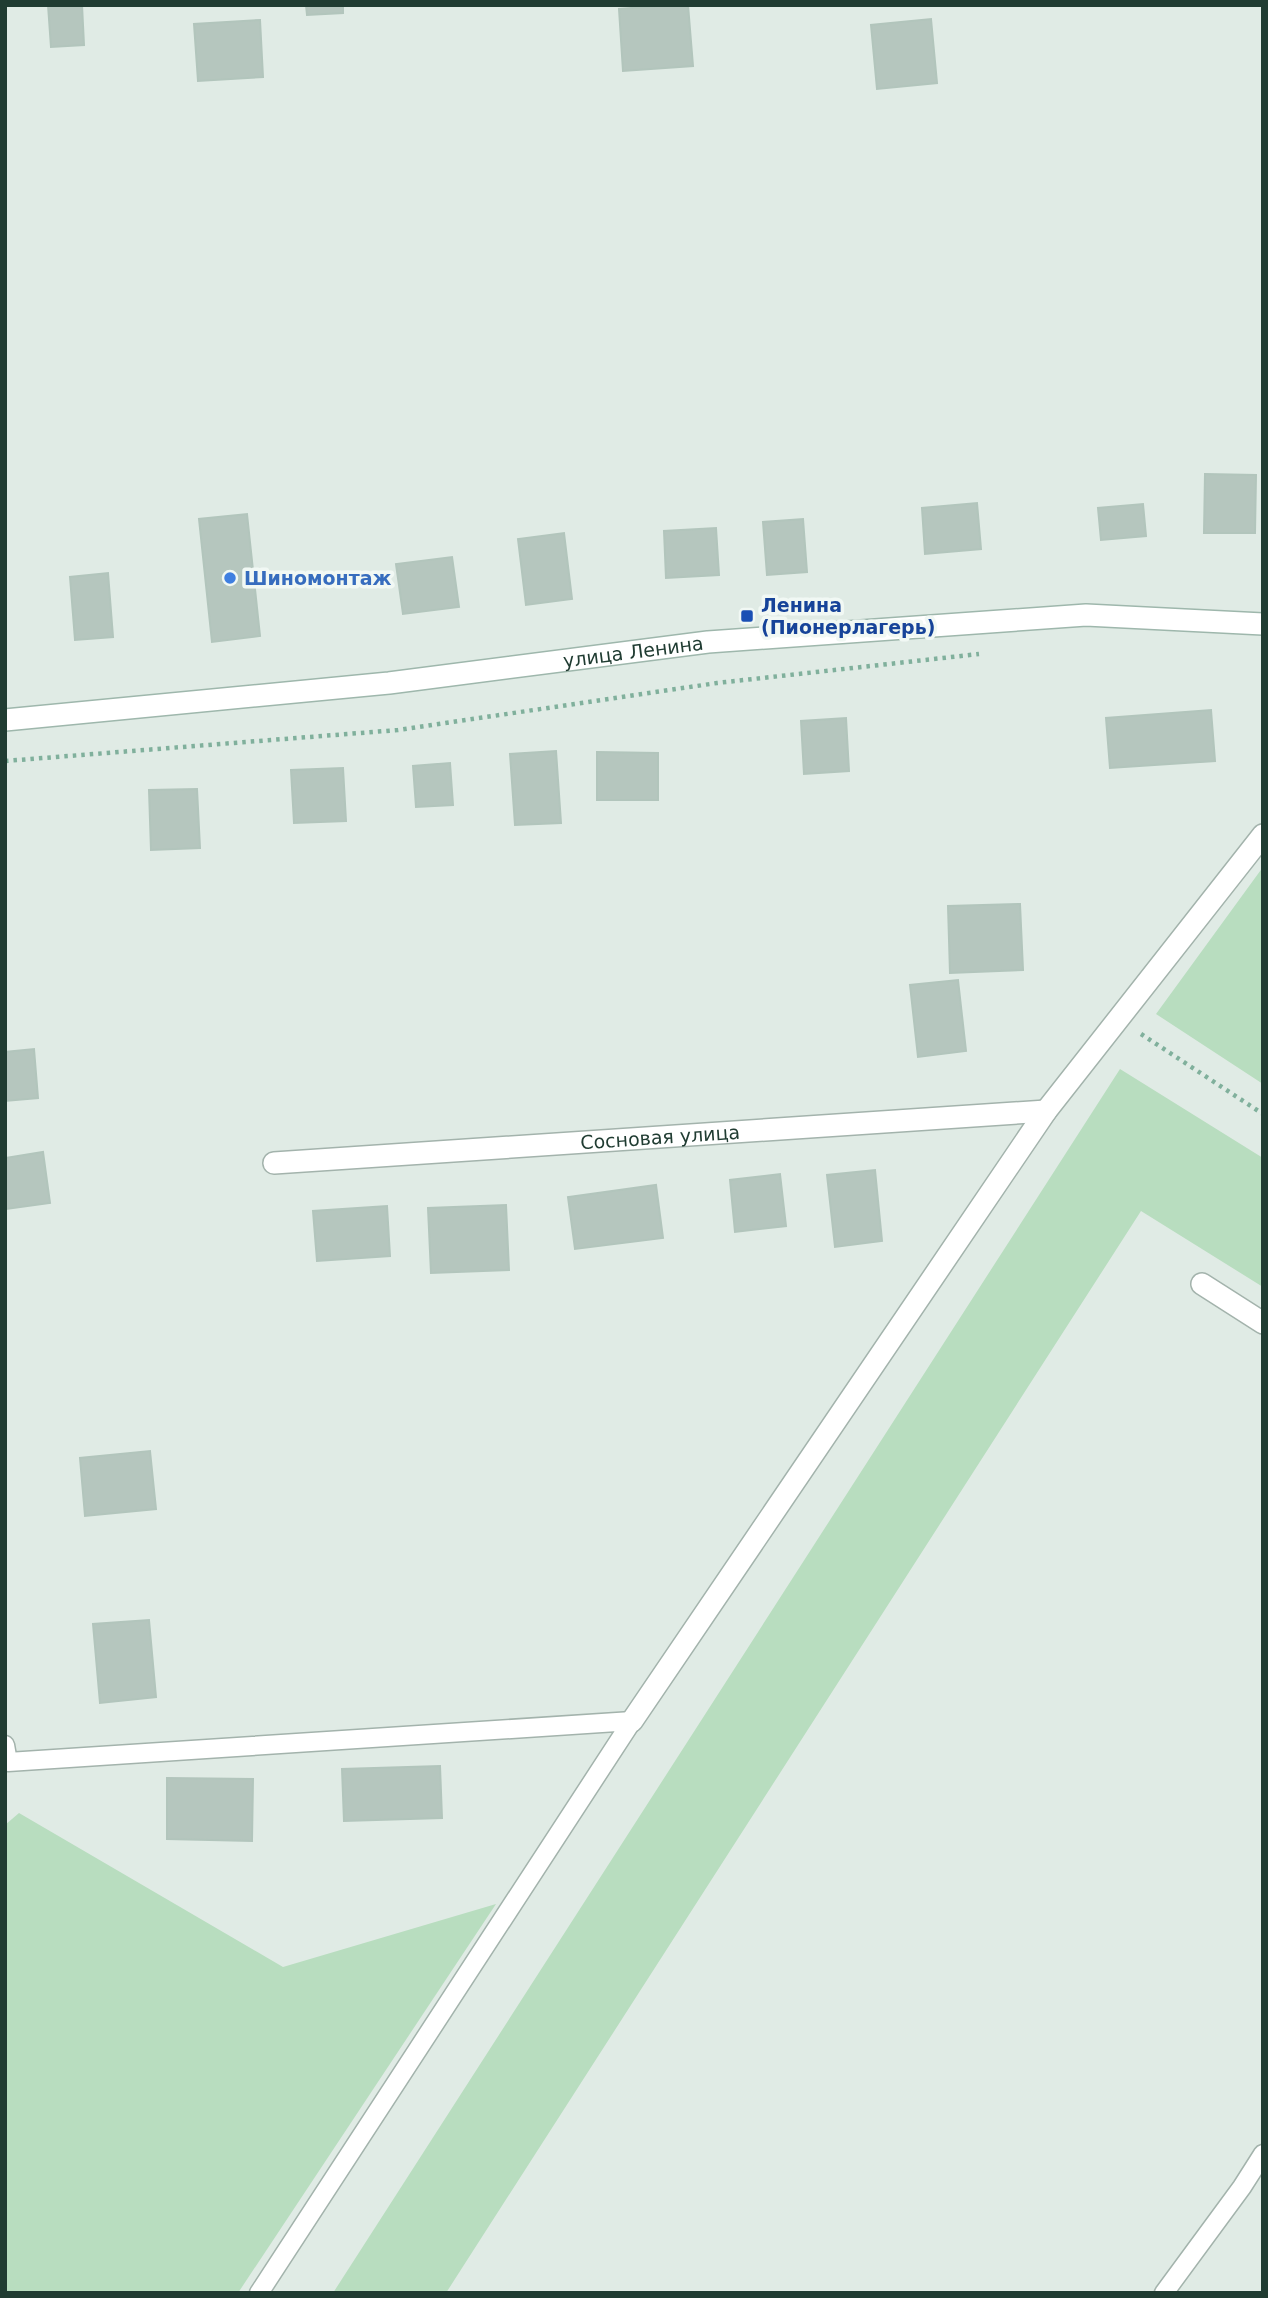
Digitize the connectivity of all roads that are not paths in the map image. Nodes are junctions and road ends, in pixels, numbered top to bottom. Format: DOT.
graph roads {
  1 [pos="1263,624"];
  2 [pos="5,720"];
  3 [pos="1263,835"];
  4 [pos="1046,1111"];
  5 [pos="274,1163"];
  6 [pos="1202,1284"];
  7 [pos="1263,1323"];
  8 [pos="632,1721"];
  9 [pos="5,1745"];
  10 [pos="1263,2154"];
  11 [pos="259,2293"];
  12 [pos="1164,2293"];
  1 -- 2 [label="street, улица Ленина"];
  3 -- 4 [label="street"];
  4 -- 5 [label="street, Сосновая улица"];
  4 -- 8 [label="street"];
  6 -- 7 [label="street"];
  8 -- 9 [label="lane"];
  8 -- 11 [label="lane"];
  10 -- 12 [label="lane"];
}
